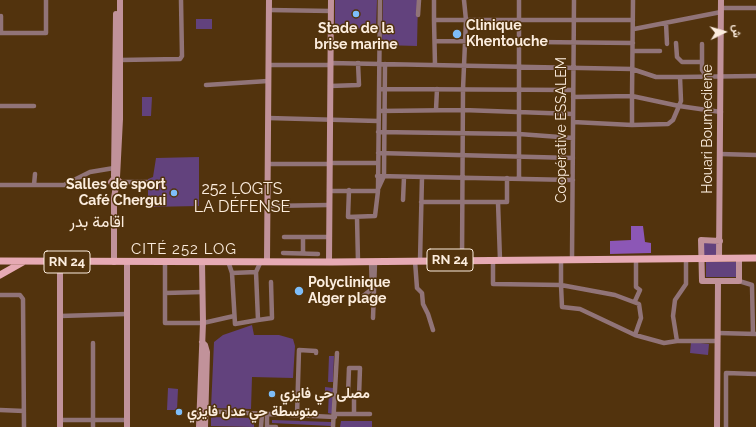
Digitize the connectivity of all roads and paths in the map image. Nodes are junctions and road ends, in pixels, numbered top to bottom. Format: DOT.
graph roads {
  1 [pos="46,0"];
  2 [pos="116,0"];
  3 [pos="120,0"];
  4 [pos="181,0"];
  5 [pos="269,0"];
  6 [pos="331,0"];
  7 [pos="380,0"];
  8 [pos="419,0"];
  9 [pos="434,0"];
  10 [pos="464,0"];
  11 [pos="519,0"];
  12 [pos="574,0"];
  13 [pos="633,0"];
  14 [pos="721,0"];
  15 [pos="756,8"];
  16 [pos="269,10"];
  17 [pos="721,10"];
  18 [pos="331,11"];
  19 [pos="418,15"];
  20 [pos="1,16"];
  21 [pos="434,20"];
  22 [pos="466,20"];
  23 [pos="519,20"];
  24 [pos="573,20"];
  25 [pos="633,20"];
  26 [pos="666,23"];
  27 [pos="634,29"];
  28 [pos="0,32"];
  29 [pos="464,40"];
  30 [pos="435,41"];
  31 [pos="519,42"];
  32 [pos="573,43"];
  33 [pos="633,43"];
  34 [pos="676,43"];
  35 [pos="667,44"];
  36 [pos="702,44"];
  37 [pos="633,51"];
  38 [pos="660,51"];
  39 [pos="120,60"];
  40 [pos="702,62"];
  41 [pos="358,63"];
  42 [pos="330,64"];
  43 [pos="379,64"];
  44 [pos="385,64"];
  45 [pos="269,65"];
  46 [pos="435,66"];
  47 [pos="463,66"];
  48 [pos="519,67"];
  49 [pos="573,68"];
  50 [pos="632,69"];
  51 [pos="706,76"];
  52 [pos="721,76"];
  53 [pos="756,76"];
  54 [pos="680,77"];
  55 [pos="268,81"];
  56 [pos="206,85"];
  57 [pos="330,86"];
  58 [pos="385,88"];
  59 [pos="437,88"];
  60 [pos="379,89"];
  61 [pos="463,89"];
  62 [pos="520,90"];
  63 [pos="573,90"];
  64 [pos="632,96"];
  65 [pos="573,97"];
  66 [pos="0,106"];
  67 [pos="34,106"];
  68 [pos="680,106"];
  69 [pos="436,110"];
  70 [pos="463,110"];
  71 [pos="378,111"];
  72 [pos="385,111"];
  73 [pos="721,112"];
  74 [pos="519,113"];
  75 [pos="573,114"];
  76 [pos="268,118"];
  77 [pos="330,121"];
  78 [pos="378,121"];
  79 [pos="573,122"];
  80 [pos="632,125"];
  81 [pos="378,132"];
  82 [pos="384,132"];
  83 [pos="463,132"];
  84 [pos="519,134"];
  85 [pos="573,138"];
  86 [pos="378,153"];
  87 [pos="384,154"];
  88 [pos="720,154"];
  89 [pos="462,155"];
  90 [pos="756,155"];
  91 [pos="520,156"];
  92 [pos="573,158"];
  93 [pos="330,163"];
  94 [pos="378,163"];
  95 [pos="268,164"];
  96 [pos="114,168"];
  97 [pos="35,174"];
  98 [pos="377,176"];
  99 [pos="384,176"];
  100 [pos="404,177"];
  101 [pos="422,177"];
  102 [pos="519,177"];
  103 [pos="463,178"];
  104 [pos="507,178"];
  105 [pos="573,180"];
  106 [pos="116,181"];
  107 [pos="150,182"];
  108 [pos="34,184"];
  109 [pos="0,185"];
  110 [pos="349,190"];
  111 [pos="330,191"];
  112 [pos="378,191"];
  113 [pos="403,200"];
  114 [pos="421,202"];
  115 [pos="498,202"];
  116 [pos="462,203"];
  117 [pos="329,205"];
  118 [pos="267,206"];
  119 [pos="357,217"];
  120 [pos="284,237"];
  121 [pos="303,237"];
  122 [pos="329,237"];
  123 [pos="720,241"];
  124 [pos="283,253"];
  125 [pos="303,254"];
  126 [pos="318,254"];
  127 [pos="701,258"];
  128 [pos="719,258"];
  129 [pos="756,258"];
  130 [pos="561,259"];
  131 [pos="572,259"];
  132 [pos="636,259"];
  133 [pos="686,259"];
  134 [pos="739,259"];
  135 [pos="462,260"];
  136 [pos="496,260"];
  137 [pos="264,261"];
  138 [pos="418,261"];
  139 [pos="0,262"];
  140 [pos="14,262"];
  141 [pos="23,262"];
  142 [pos="60,262"];
  143 [pos="112,262"];
  144 [pos="127,262"];
  145 [pos="165,262"];
  146 [pos="202,262"];
  147 [pos="228,262"];
  148 [pos="329,262"];
  149 [pos="358,262"];
  150 [pos="373,262"];
  151 [pos="256,272"];
  152 [pos="1,273"];
  153 [pos="232,273"];
  154 [pos="718,281"];
  155 [pos="739,281"];
  156 [pos="271,282"];
  157 [pos="561,286"];
  158 [pos="203,292"];
  159 [pos="165,293"];
  160 [pos="754,293"];
  161 [pos="0,295"];
  162 [pos="364,296"];
  163 [pos="635,301"];
  164 [pos="126,314"];
  165 [pos="60,316"];
  166 [pos="234,316"];
  167 [pos="373,318"];
  168 [pos="258,320"];
  169 [pos="203,322"];
  170 [pos="433,330"];
  171 [pos="718,333"];
  172 [pos="754,334"];
  173 [pos="635,335"];
  174 [pos="677,341"];
  175 [pos="718,342"];
  176 [pos="93,343"];
  177 [pos="316,353"];
  178 [pos="337,353"];
  179 [pos="718,372"];
  180 [pos="726,373"];
  181 [pos="756,374"];
  182 [pos="354,396"];
  183 [pos="0,410"];
  184 [pos="24,411"];
  185 [pos="202,411"];
  186 [pos="262,414"];
  187 [pos="267,414"];
  188 [pos="354,414"];
  189 [pos="370,414"];
  190 [pos="335,415"];
  191 [pos="297,416"];
  192 [pos="93,420"];
  193 [pos="127,420"];
  194 [pos="60,424"];
  195 [pos="24,427"];
  196 [pos="93,427"];
  197 [pos="127,427"];
  198 [pos="199,427"];
  199 [pos="205,427"];
  200 [pos="261,427"];
  201 [pos="267,427"];
  202 [pos="276,427"];
  203 [pos="333,427"];
  204 [pos="717,427"];
  205 [pos="726,427"];
  1 -- 28 [label="street"];
  2 -- 96 [label="main road"];
  3 -- 39 [label="main road"];
  4 -- 39 [label="street"];
  5 -- 16 [label="main road"];
  6 -- 18 [label="main road"];
  7 -- 43 [label="street"];
  8 -- 19 [label="street"];
  9 -- 21 [label="street"];
  10 -- 22 [label="street"];
  11 -- 23 [label="street"];
  12 -- 24 [label="street, Coopérative ESSALEM"];
  13 -- 25 [label="street"];
  14 -- 17 [label="main road, Houari Boumediene"];
  15 -- 17 [label="street"];
  16 -- 18 [label="street"];
  16 -- 45 [label="main road"];
  17 -- 26 [label="street"];
  17 -- 52 [label="main road, Houari Boumediene"];
  18 -- 42 [label="main road"];
  20 -- 28 [label="street"];
  21 -- 22 [label="street"];
  21 -- 30 [label="street"];
  22 -- 23 [label="street"];
  22 -- 29 [label="street"];
  23 -- 24 [label="street"];
  23 -- 31 [label="street"];
  24 -- 25 [label="street"];
  24 -- 32 [label="street, Coopérative ESSALEM"];
  25 -- 27 [label="street"];
  26 -- 27 [label="street"];
  26 -- 35 [label="street"];
  27 -- 33 [label="street"];
  29 -- 30 [label="street"];
  29 -- 31 [label="street"];
  29 -- 47 [label="street"];
  30 -- 46 [label="street"];
  31 -- 32 [label="street"];
  31 -- 48 [label="street"];
  32 -- 33 [label="street"];
  32 -- 49 [label="street, Coopérative ESSALEM"];
  33 -- 37 [label="street"];
  34 -- 40 [label="street"];
  36 -- 40 [label="street"];
  37 -- 38 [label="street"];
  37 -- 50 [label="street"];
  39 -- 106 [label="main road"];
  40 -- 51 [label="street"];
  41 -- 42 [label="street"];
  41 -- 43 [label="street"];
  41 -- 57 [label="street"];
  42 -- 45 [label="street"];
  42 -- 57 [label="main road"];
  43 -- 44 [label="street"];
  43 -- 60 [label="street"];
  44 -- 46 [label="street"];
  44 -- 58 [label="street"];
  45 -- 55 [label="main road"];
  46 -- 47 [label="street"];
  47 -- 48 [label="street"];
  47 -- 61 [label="street"];
  48 -- 49 [label="street"];
  48 -- 62 [label="street"];
  49 -- 50 [label="street"];
  49 -- 63 [label="street, Coopérative ESSALEM"];
  50 -- 54 [label="street"];
  50 -- 64 [label="street"];
  51 -- 52 [label="street"];
  51 -- 54 [label="street"];
  52 -- 53 [label="street"];
  52 -- 73 [label="main road, Houari Boumediene"];
  54 -- 68 [label="street"];
  55 -- 56 [label="street"];
  55 -- 76 [label="main road"];
  57 -- 77 [label="main road"];
  58 -- 59 [label="street"];
  58 -- 60 [label="street"];
  58 -- 72 [label="street"];
  59 -- 61 [label="street"];
  59 -- 69 [label="street"];
  60 -- 71 [label="street"];
  61 -- 62 [label="street"];
  61 -- 70 [label="street"];
  62 -- 63 [label="street"];
  62 -- 74 [label="street"];
  63 -- 65 [label="street, Coopérative ESSALEM"];
  64 -- 65 [label="street"];
  64 -- 68 [label="street"];
  64 -- 80 [label="street"];
  65 -- 75 [label="street, Coopérative ESSALEM"];
  66 -- 67 [label="street"];
  68 -- 73 [label="street"];
  68 -- 80 [label="street"];
  69 -- 70 [label="street"];
  69 -- 72 [label="street"];
  70 -- 74 [label="street"];
  70 -- 83 [label="street"];
  71 -- 72 [label="street"];
  71 -- 78 [label="street"];
  72 -- 82 [label="street"];
  73 -- 88 [label="main road, Houari Boumediene"];
  74 -- 75 [label="street"];
  74 -- 84 [label="street"];
  75 -- 79 [label="street, Coopérative ESSALEM"];
  76 -- 77 [label="street"];
  76 -- 95 [label="main road"];
  77 -- 78 [label="street"];
  77 -- 93 [label="main road"];
  78 -- 81 [label="street"];
  79 -- 80 [label="street"];
  79 -- 85 [label="street, Coopérative ESSALEM"];
  81 -- 82 [label="street"];
  81 -- 86 [label="street"];
  82 -- 83 [label="street"];
  82 -- 87 [label="street"];
  83 -- 84 [label="street"];
  83 -- 89 [label="street"];
  84 -- 85 [label="street"];
  84 -- 91 [label="street"];
  85 -- 92 [label="street, Coopérative ESSALEM"];
  86 -- 87 [label="street"];
  86 -- 94 [label="street"];
  87 -- 89 [label="street"];
  87 -- 99 [label="street"];
  88 -- 90 [label="street"];
  88 -- 123 [label="main road, Houari Boumediene"];
  89 -- 91 [label="street"];
  89 -- 103 [label="street"];
  91 -- 92 [label="street"];
  91 -- 102 [label="street"];
  92 -- 105 [label="street, Coopérative ESSALEM"];
  93 -- 94 [label="street"];
  93 -- 95 [label="street"];
  93 -- 111 [label="main road"];
  94 -- 98 [label="street"];
  95 -- 118 [label="main road"];
  96 -- 106 [label="main road"];
  96 -- 108 [label="street"];
  97 -- 108 [label="street"];
  98 -- 99 [label="street"];
  98 -- 112 [label="street"];
  99 -- 100 [label="street"];
  99 -- 112 [label="street"];
  100 -- 101 [label="street"];
  100 -- 113 [label="street"];
  101 -- 103 [label="street"];
  101 -- 114 [label="street"];
  102 -- 104 [label="street"];
  102 -- 105 [label="street"];
  103 -- 104 [label="street"];
  103 -- 116 [label="street"];
  104 -- 115 [label="street"];
  105 -- 131 [label="street, Coopérative ESSALEM"];
  106 -- 107 [label="street"];
  106 -- 143 [label="main road"];
  108 -- 109 [label="street"];
  110 -- 111 [label="street"];
  110 -- 112 [label="street"];
  110 -- 119 [label="street"];
  111 -- 117 [label="main road"];
  112 -- 119 [label="street"];
  114 -- 116 [label="street"];
  114 -- 138 [label="street"];
  115 -- 116 [label="street"];
  115 -- 136 [label="street"];
  116 -- 135 [label="street"];
  117 -- 118 [label="street"];
  117 -- 122 [label="main road"];
  118 -- 137 [label="main road"];
  119 -- 149 [label="street"];
  120 -- 121 [label="street"];
  121 -- 122 [label="street"];
  121 -- 125 [label="street"];
  122 -- 148 [label="main road"];
  123 -- 127 [label="main road"];
  123 -- 128 [label="main road, Houari Boumediene"];
  124 -- 125 [label="street"];
  125 -- 126 [label="street"];
  127 -- 128 [label="main road, RN 24"];
  127 -- 133 [label="main road, RN 24"];
  127 -- 154 [label="main road"];
  128 -- 134 [label="main road, RN 24"];
  129 -- 134 [label="main road, RN 24"];
  130 -- 131 [label="main road, RN 24"];
  130 -- 136 [label="main road, RN 24"];
  130 -- 157 [label="street"];
  131 -- 132 [label="main road, RN 24"];
  132 -- 133 [label="main road, RN 24"];
  132 -- 163 [label="street"];
  133 -- 174 [label="street"];
  134 -- 155 [label="main road"];
  135 -- 136 [label="main road, RN 24"];
  135 -- 138 [label="main road, RN 24"];
  136 -- 157 [label="street"];
  137 -- 147 [label="main road, RN 24"];
  137 -- 148 [label="main road, RN 24"];
  137 -- 151 [label="street"];
  138 -- 150 [label="main road, RN 24"];
  138 -- 170 [label="street"];
  139 -- 140 [label="main road, RN 24"];
  139 -- 152 [label="main road"];
  140 -- 141 [label="main road, RN 24"];
  140 -- 152 [label="main road"];
  141 -- 142 [label="main road, RN 24"];
  141 -- 152 [label="main road"];
  142 -- 143 [label="main road, RN 24"];
  142 -- 165 [label="main road"];
  143 -- 144 [label="main road, RN 24"];
  144 -- 145 [label="main road, RN 24"];
  144 -- 164 [label="main road"];
  145 -- 146 [label="main road, RN 24"];
  145 -- 159 [label="street"];
  146 -- 147 [label="main road, RN 24"];
  146 -- 158 [label="main road"];
  147 -- 153 [label="street"];
  148 -- 149 [label="main road, RN 24"];
  149 -- 150 [label="main road, RN 24"];
  150 -- 162 [label="street"];
  150 -- 167 [label="street"];
  151 -- 153 [label="street"];
  151 -- 168 [label="street"];
  153 -- 166 [label="street"];
  154 -- 155 [label="main road"];
  154 -- 171 [label="main road"];
  155 -- 160 [label="street"];
  156 -- 168 [label="street"];
  157 -- 163 [label="street"];
  157 -- 173 [label="street"];
  158 -- 159 [label="street"];
  158 -- 169 [label="main road"];
  159 -- 169 [label="street"];
  160 -- 172 [label="street"];
  161 -- 184 [label="street"];
  163 -- 173 [label="street"];
  164 -- 165 [label="street"];
  164 -- 193 [label="main road"];
  165 -- 194 [label="main road"];
  166 -- 168 [label="street"];
  166 -- 169 [label="street"];
  169 -- 185 [label="main road"];
  171 -- 172 [label="street"];
  171 -- 175 [label="main road"];
  173 -- 174 [label="street"];
  174 -- 175 [label="street"];
  175 -- 179 [label="main road"];
  176 -- 192 [label="street"];
  177 -- 191 [label="street"];
  178 -- 190 [label="street"];
  179 -- 180 [label="street"];
  179 -- 204 [label="main road"];
  180 -- 181 [label="street"];
  180 -- 205 [label="street"];
  182 -- 182 [label="street"];
  182 -- 188 [label="street"];
  183 -- 184 [label="street"];
  184 -- 195 [label="street"];
  185 -- 186 [label="street"];
  185 -- 198 [label="main road"];
  185 -- 199 [label="main road"];
  186 -- 187 [label="street"];
  186 -- 200 [label="street"];
  187 -- 191 [label="street"];
  187 -- 201 [label="street"];
  188 -- 189 [label="street"];
  188 -- 190 [label="street"];
  190 -- 191 [label="street"];
  190 -- 203 [label="street"];
  192 -- 193 [label="street"];
  192 -- 194 [label="street"];
  192 -- 196 [label="street"];
  193 -- 197 [label="main road"];
  201 -- 202 [label="street"];
}
